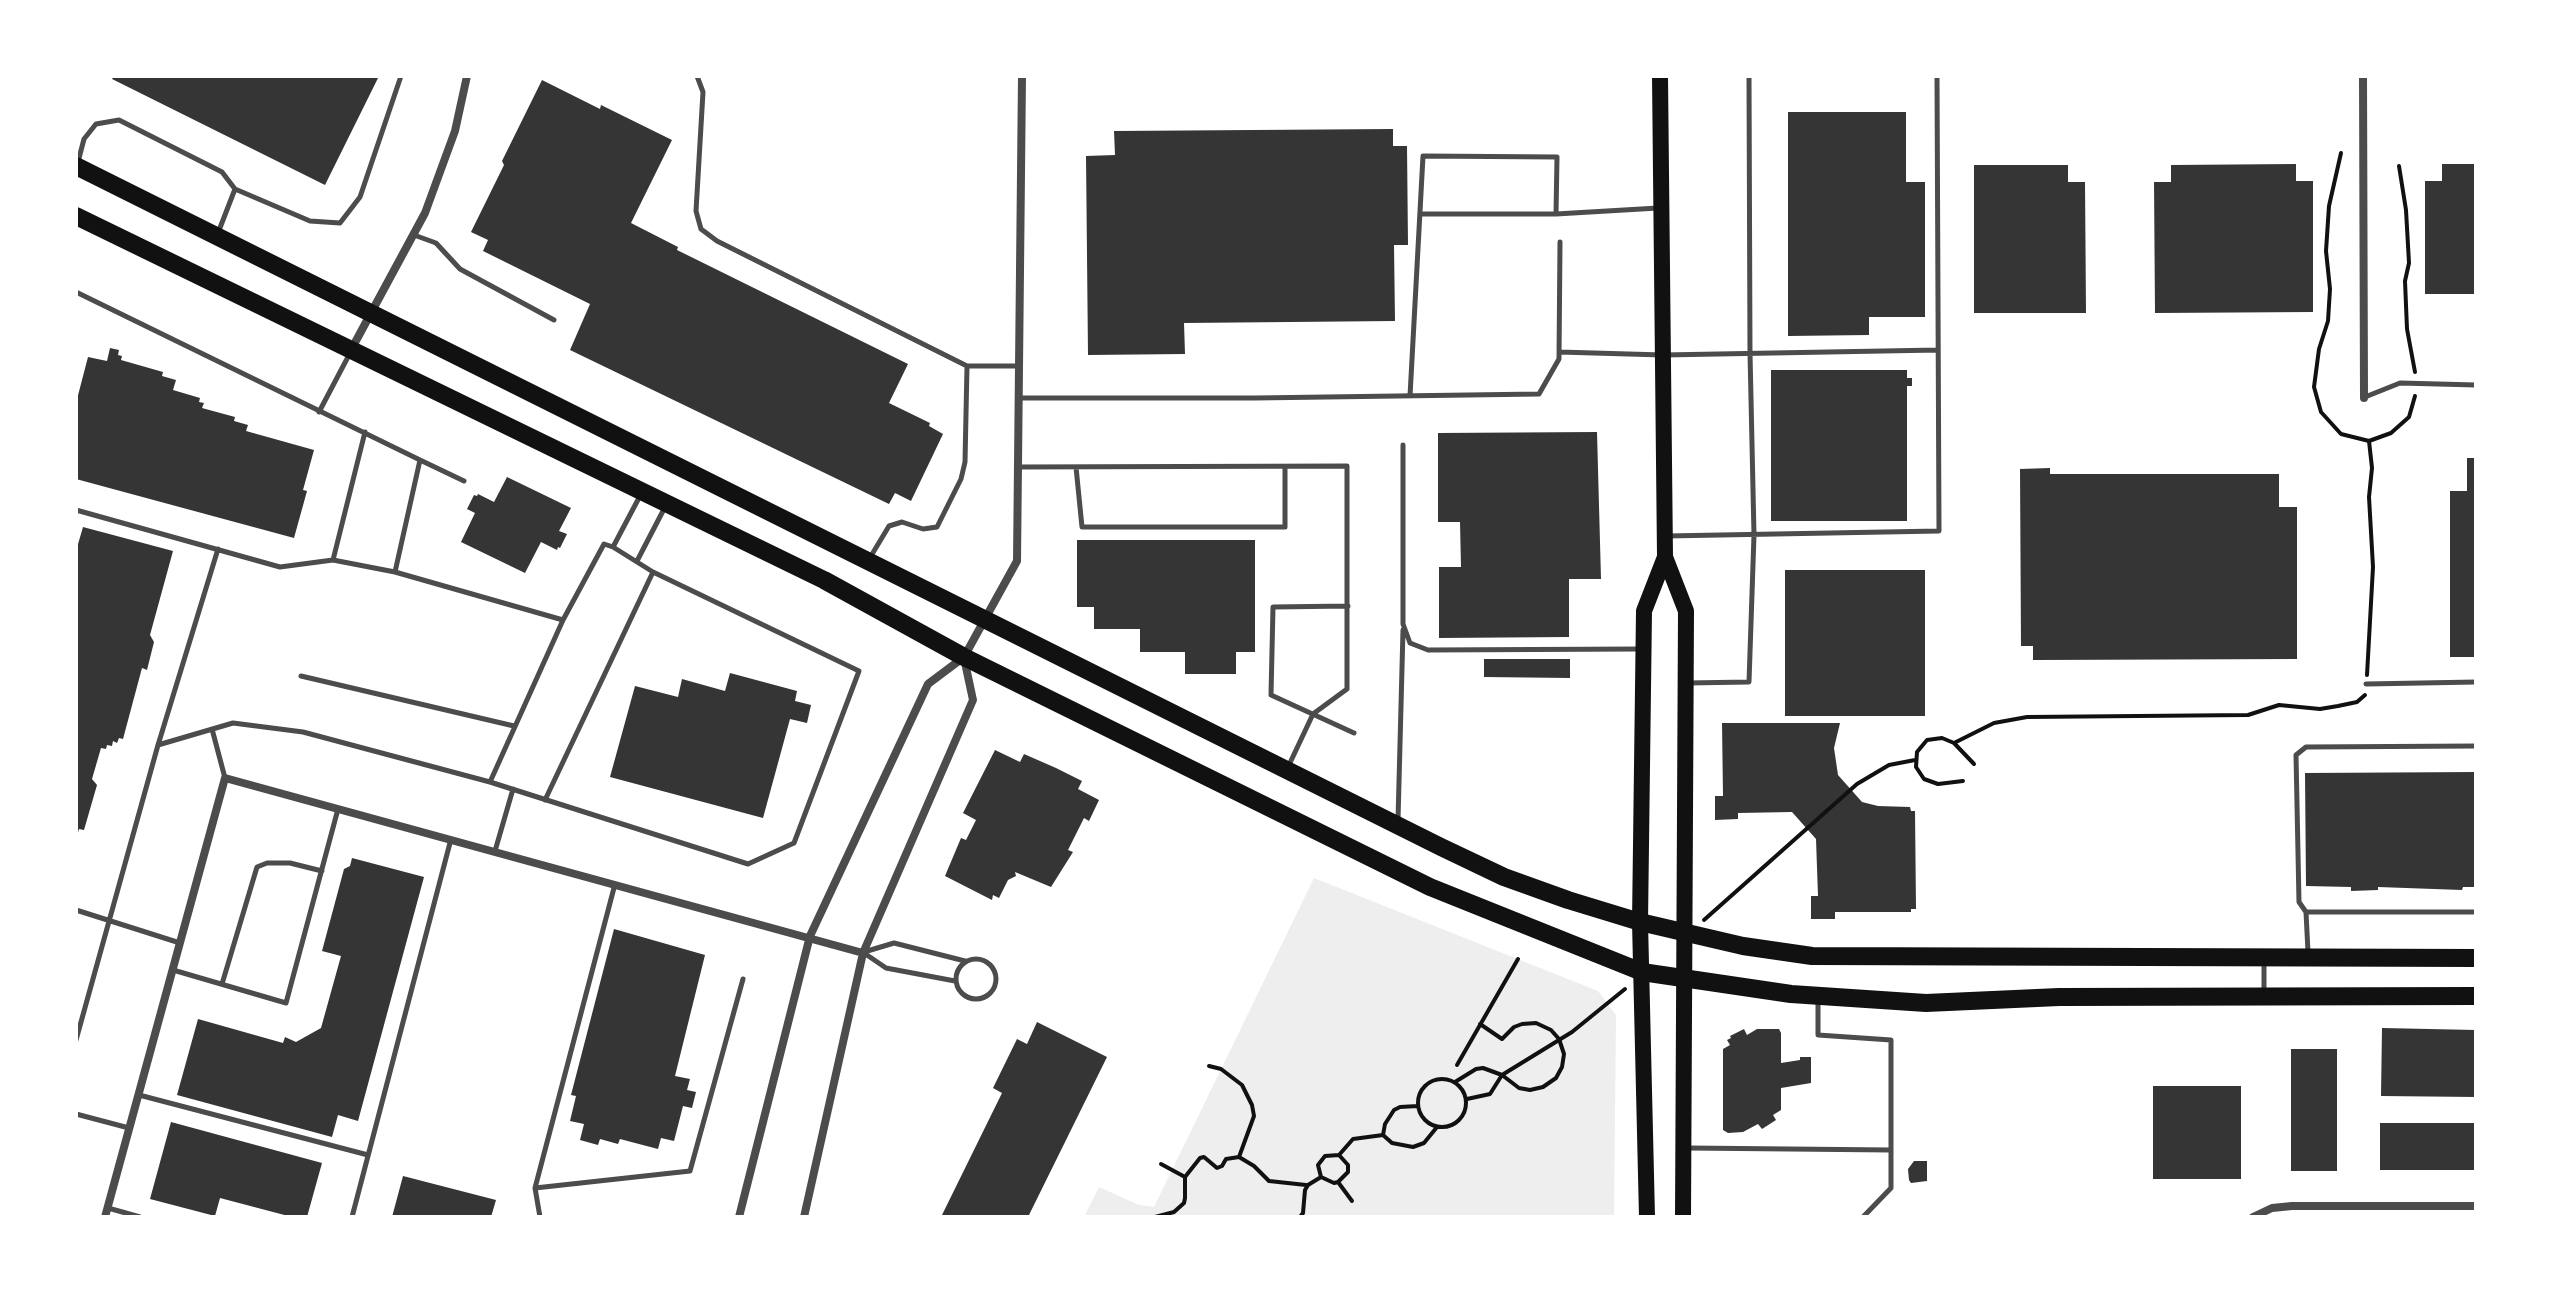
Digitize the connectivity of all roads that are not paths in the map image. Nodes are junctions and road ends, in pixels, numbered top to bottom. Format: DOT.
graph roads {
  1 [pos="401,76"];
  2 [pos="467,76"];
  3 [pos="697,76"];
  4 [pos="1022,76"];
  5 [pos="1660,76"];
  6 [pos="1749,76"];
  7 [pos="1937,76"];
  8 [pos="2363,76"];
  9 [pos="76,166"];
  10 [pos="235,189"];
  11 [pos="1662,208"];
  12 [pos="1420,214"];
  13 [pos="1556,214"];
  14 [pos="76,216"];
  15 [pos="413,235"];
  16 [pos="217,237"];
  17 [pos="1560,242"];
  18 [pos="76,292"];
  19 [pos="371,313"];
  20 [pos="554,320"];
  21 [pos="1938,350"];
  22 [pos="351,351"];
  23 [pos="1559,352"];
  24 [pos="1750,353"];
  25 [pos="1663,355"];
  26 [pos="967,366"];
  27 [pos="1019,366"];
  28 [pos="2476,385"];
  29 [pos="1410,396"];
  30 [pos="1019,398"];
  31 [pos="2364,398"];
  32 [pos="319,412"];
  33 [pos="365,432"];
  34 [pos="1403,445"];
  35 [pos="420,460"];
  36 [pos="1018,467"];
  37 [pos="1076,467"];
  38 [pos="1285,467"];
  39 [pos="464,481"];
  40 [pos="642,491"];
  41 [pos="666,504"];
  42 [pos="76,510"];
  43 [pos="1754,535"];
  44 [pos="1665,536"];
  45 [pos="613,547"];
  46 [pos="218,549"];
  47 [pos="1665,557"];
  48 [pos="333,560"];
  49 [pos="637,561"];
  50 [pos="868,562"];
  51 [pos="395,572"];
  52 [pos="653,572"];
  53 [pos="1348,606"];
  54 [pos="1403,619"];
  55 [pos="563,620"];
  56 [pos="984,620"];
  57 [pos="1644,649"];
  58 [pos="964,657"];
  59 [pos="301,676"];
  60 [pos="2476,682"];
  61 [pos="1686,683"];
  62 [pos="2366,684"];
  63 [pos="1313,714"];
  64 [pos="515,726"];
  65 [pos="212,729"];
  66 [pos="1354,733"];
  67 [pos="158,745"];
  68 [pos="2476,746"];
  69 [pos="1287,769"];
  70 [pos="225,778"];
  71 [pos="490,782"];
  72 [pos="513,789"];
  73 [pos="545,800"];
  74 [pos="339,809"];
  75 [pos="1398,825"];
  76 [pos="451,839"];
  77 [pos="495,851"];
  78 [pos="322,871"];
  79 [pos="615,883"];
  80 [pos="76,910"];
  81 [pos="2306,912"];
  82 [pos="2476,912"];
  83 [pos="110,919"];
  84 [pos="1640,922"];
  85 [pos="1684,931"];
  86 [pos="810,936"];
  87 [pos="180,943"];
  88 [pos="863,953"];
  89 [pos="2476,958"];
  90 [pos="2264,959"];
  91 [pos="2308,959"];
  92 [pos="965,961"];
  93 [pos="172,970"];
  94 [pos="1642,972"];
  95 [pos="743,979"];
  96 [pos="1685,979"];
  97 [pos="955,981"];
  98 [pos="222,984"];
  99 [pos="1818,996"];
  100 [pos="2264,996"];
  101 [pos="2476,996"];
  102 [pos="76,1040"];
  103 [pos="138,1095"];
  104 [pos="76,1114"];
  105 [pos="129,1128"];
  106 [pos="1683,1148"];
  107 [pos="1891,1150"];
  108 [pos="368,1155"];
  109 [pos="535,1188"];
  110 [pos="2476,1206"];
  111 [pos="106,1213"];
  112 [pos="140,1217"];
  113 [pos="352,1217"];
  114 [pos="540,1217"];
  115 [pos="739,1217"];
  116 [pos="804,1217"];
  117 [pos="1647,1217"];
  118 [pos="1683,1217"];
  119 [pos="1863,1217"];
  120 [pos="2253,1217"];
  1 -- 10 [label="lane"];
  2 -- 15 [label="street"];
  3 -- 26 [label="lane"];
  4 -- 27 [label="street"];
  5 -- 11 [label="main road"];
  6 -- 24 [label="lane"];
  7 -- 21 [label="lane"];
  8 -- 31 [label="street"];
  9 -- 10 [label="lane"];
  9 -- 16 [label="main road"];
  10 -- 16 [label="lane"];
  11 -- 13 [label="lane"];
  11 -- 25 [label="main road"];
  12 -- 13 [label="lane"];
  12 -- 13 [label="lane"];
  12 -- 29 [label="lane"];
  14 -- 22 [label="main road"];
  15 -- 19 [label="street"];
  15 -- 20 [label="lane"];
  16 -- 19 [label="main road"];
  17 -- 23 [label="lane"];
  18 -- 32 [label="lane"];
  19 -- 22 [label="street"];
  19 -- 50 [label="main road"];
  21 -- 24 [label="lane"];
  21 -- 43 [label="lane"];
  22 -- 32 [label="lane"];
  22 -- 40 [label="main road"];
  23 -- 25 [label="lane"];
  23 -- 29 [label="lane"];
  24 -- 25 [label="lane"];
  24 -- 43 [label="lane"];
  25 -- 44 [label="main road"];
  26 -- 27 [label="lane"];
  26 -- 50 [label="lane"];
  27 -- 30 [label="street"];
  28 -- 31 [label="lane"];
  29 -- 30 [label="lane"];
  30 -- 36 [label="street"];
  32 -- 33 [label="lane"];
  33 -- 35 [label="lane"];
  33 -- 48 [label="lane"];
  34 -- 54 [label="lane"];
  35 -- 39 [label="lane"];
  35 -- 51 [label="lane"];
  36 -- 37 [label="lane"];
  36 -- 56 [label="street"];
  37 -- 38 [label="lane"];
  37 -- 38 [label="lane"];
  38 -- 53 [label="lane"];
  40 -- 41 [label="main road"];
  40 -- 45 [label="lane"];
  41 -- 49 [label="lane"];
  41 -- 58 [label="main road"];
  42 -- 46 [label="lane"];
  43 -- 44 [label="lane"];
  43 -- 61 [label="lane"];
  44 -- 47 [label="main road"];
  45 -- 49 [label="lane"];
  45 -- 55 [label="lane"];
  46 -- 48 [label="lane"];
  46 -- 67 [label="lane"];
  47 -- 57 [label="main road"];
  47 -- 61 [label="main road"];
  48 -- 51 [label="lane"];
  49 -- 52 [label="lane"];
  50 -- 56 [label="main road"];
  51 -- 55 [label="lane"];
  52 -- 73 [label="lane"];
  52 -- 73 [label="lane"];
  53 -- 63 [label="lane"];
  53 -- 63 [label="lane"];
  54 -- 57 [label="lane"];
  54 -- 75 [label="lane"];
  55 -- 64 [label="lane"];
  56 -- 58 [label="street"];
  56 -- 69 [label="main road"];
  57 -- 84 [label="main road"];
  58 -- 86 [label="street"];
  58 -- 88 [label="street"];
  58 -- 94 [label="main road"];
  59 -- 64 [label="lane"];
  60 -- 62 [label="lane"];
  61 -- 85 [label="main road"];
  63 -- 66 [label="lane"];
  63 -- 69 [label="lane"];
  64 -- 71 [label="lane"];
  65 -- 67 [label="lane"];
  65 -- 70 [label="lane"];
  65 -- 71 [label="lane"];
  67 -- 83 [label="lane"];
  68 -- 81 [label="lane"];
  69 -- 75 [label="main road"];
  70 -- 74 [label="street"];
  70 -- 87 [label="street"];
  71 -- 72 [label="lane"];
  72 -- 73 [label="lane"];
  72 -- 77 [label="lane"];
  74 -- 76 [label="street"];
  74 -- 78 [label="lane"];
  75 -- 84 [label="main road"];
  76 -- 77 [label="street"];
  76 -- 108 [label="lane"];
  77 -- 79 [label="street"];
  78 -- 98 [label="lane"];
  78 -- 98 [label="lane"];
  79 -- 86 [label="street"];
  79 -- 109 [label="lane"];
  80 -- 83 [label="lane"];
  81 -- 82 [label="lane"];
  81 -- 91 [label="lane"];
  83 -- 87 [label="lane"];
  83 -- 102 [label="lane"];
  84 -- 85 [label="main road"];
  84 -- 94 [label="main road"];
  85 -- 90 [label="main road"];
  85 -- 96 [label="main road"];
  86 -- 88 [label="street"];
  86 -- 115 [label="street"];
  87 -- 93 [label="street"];
  88 -- 92 [label="lane"];
  88 -- 97 [label="lane"];
  88 -- 116 [label="street"];
  89 -- 91 [label="main road"];
  90 -- 91 [label="main road"];
  90 -- 100 [label="lane"];
  92 -- 97 [label="lane"];
  92 -- 97 [label="lane"];
  93 -- 98 [label="lane"];
  93 -- 103 [label="street"];
  94 -- 96 [label="main road"];
  94 -- 117 [label="main road"];
  95 -- 109 [label="lane"];
  96 -- 99 [label="main road"];
  96 -- 106 [label="main road"];
  99 -- 100 [label="main road"];
  99 -- 107 [label="lane"];
  100 -- 101 [label="main road"];
  103 -- 105 [label="street"];
  103 -- 108 [label="lane"];
  104 -- 105 [label="lane"];
  105 -- 111 [label="street"];
  106 -- 107 [label="lane"];
  106 -- 118 [label="main road"];
  107 -- 119 [label="lane"];
  108 -- 113 [label="lane"];
  109 -- 114 [label="lane"];
  110 -- 120 [label="street"];
  111 -- 112 [label="lane"];
}
